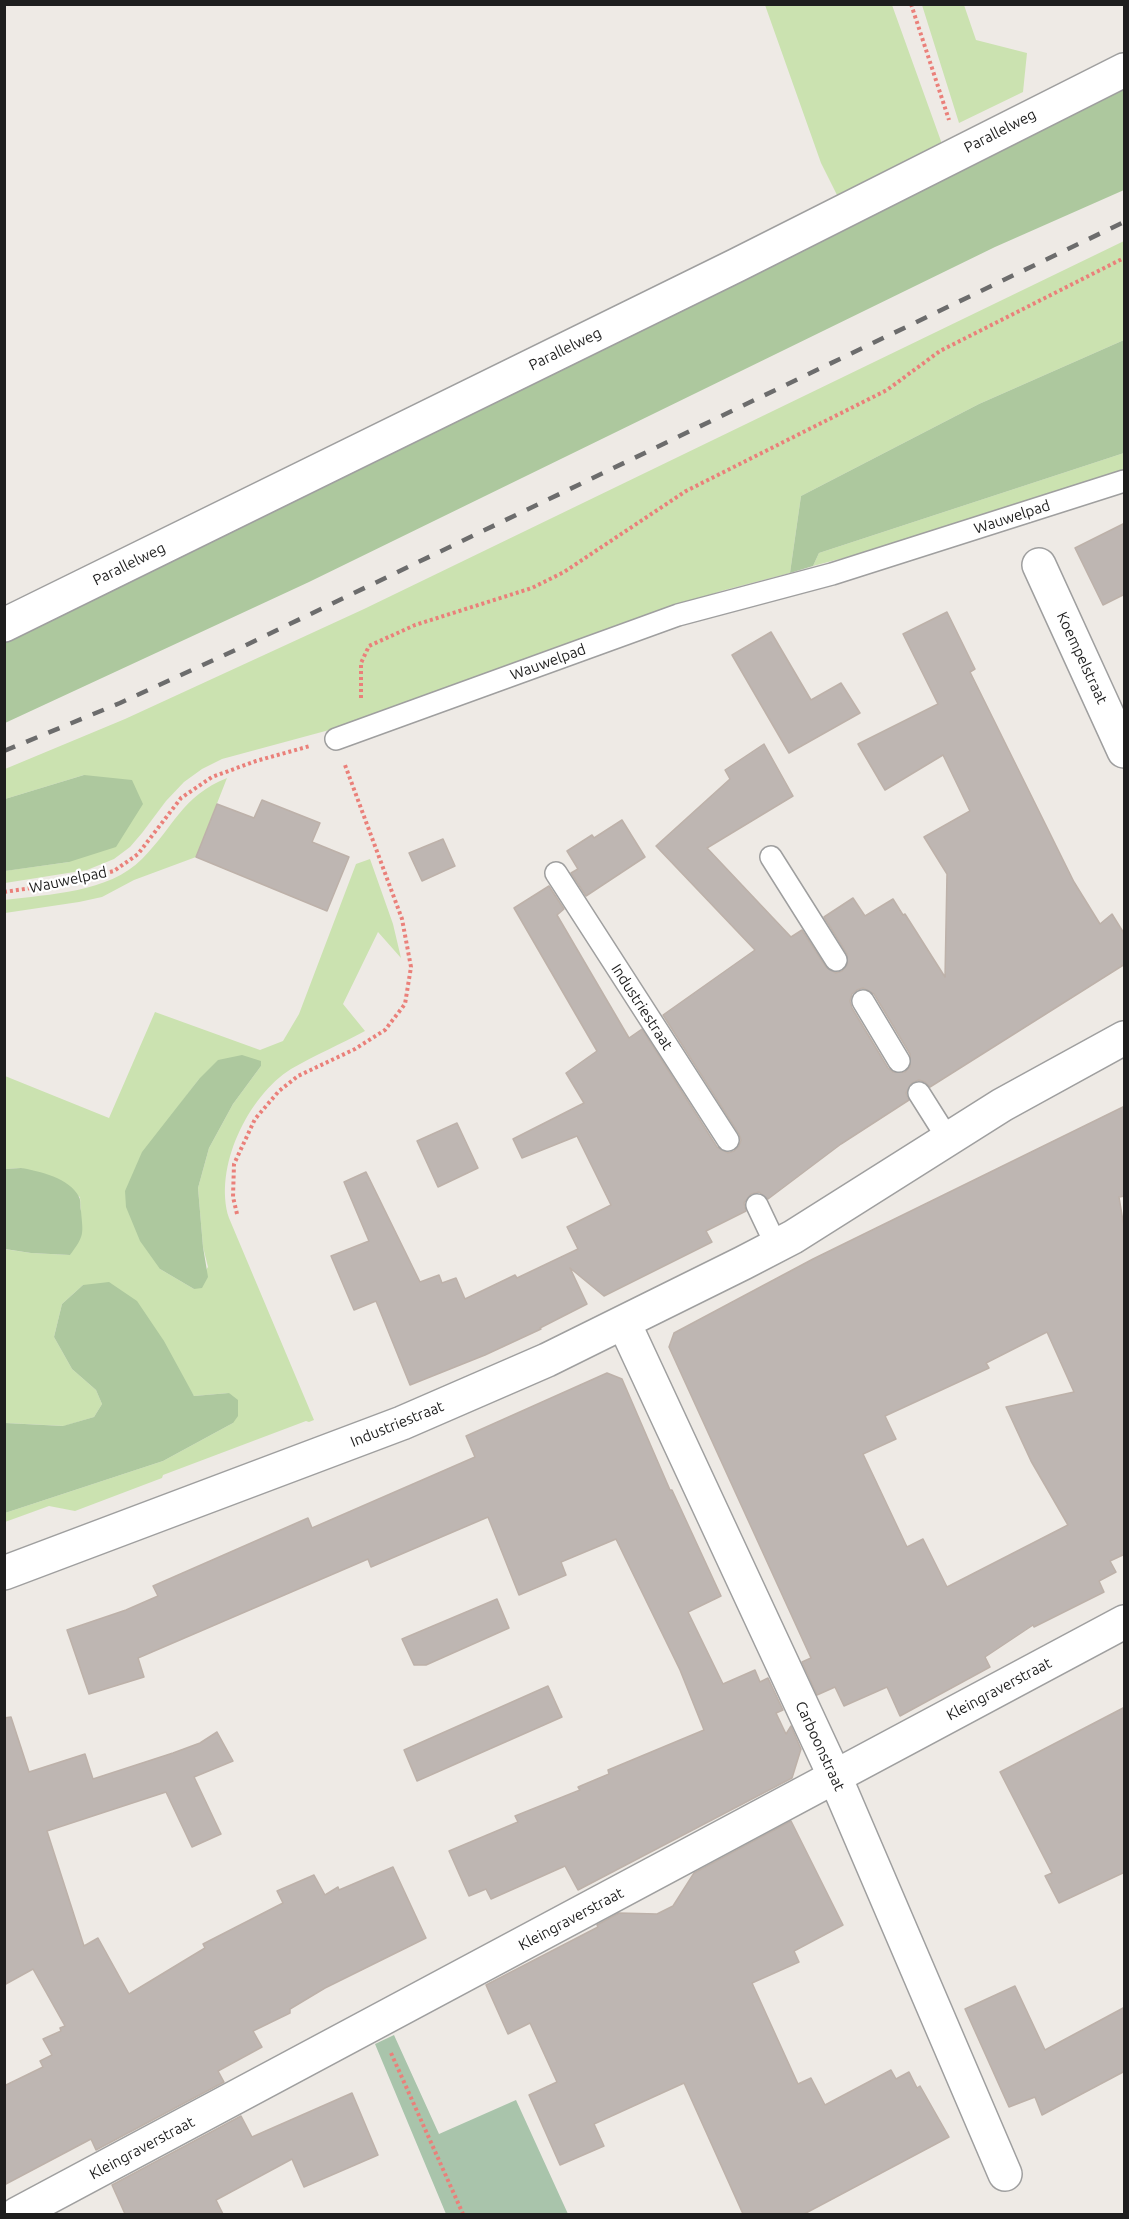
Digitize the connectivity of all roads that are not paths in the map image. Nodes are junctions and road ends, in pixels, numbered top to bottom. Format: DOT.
graph roads {
  1 [pos="1125,70"];
  2 [pos="1125,481"];
  3 [pos="1039,565"];
  4 [pos="4,625"];
  5 [pos="336,739"];
  6 [pos="1125,751"];
  7 [pos="771,857"];
  8 [pos="556,873"];
  9 [pos="836,960"];
  10 [pos="863,1001"];
  11 [pos="1125,1038"];
  12 [pos="899,1061"];
  13 [pos="919,1093"];
  14 [pos="948,1139"];
  15 [pos="728,1140"];
  16 [pos="757,1205"];
  17 [pos="776,1245"];
  18 [pos="624,1323"];
  19 [pos="4,1573"];
  20 [pos="1125,1622"];
  21 [pos="835,1777"];
  22 [pos="1005,2174"];
  23 [pos="16,2214"];
  1 -- 4 [label="street, Parallelweg"];
  2 -- 5 [label="lane, Wauwelpad"];
  3 -- 6 [label="street, Koempelstraat"];
  7 -- 9 [label="lane"];
  8 -- 15 [label="lane, Industriestraat"];
  10 -- 12 [label="lane"];
  11 -- 14 [label="street, Industriestraat"];
  13 -- 14 [label="lane"];
  14 -- 17 [label="street, Industriestraat"];
  16 -- 17 [label="lane"];
  17 -- 18 [label="street, Industriestraat"];
  18 -- 19 [label="street, Industriestraat"];
  18 -- 21 [label="street, Carboonstraat"];
  20 -- 21 [label="street, Kleingraverstraat"];
  21 -- 22 [label="street, Carboonstraat"];
  21 -- 23 [label="street, Kleingraverstraat"];
}
